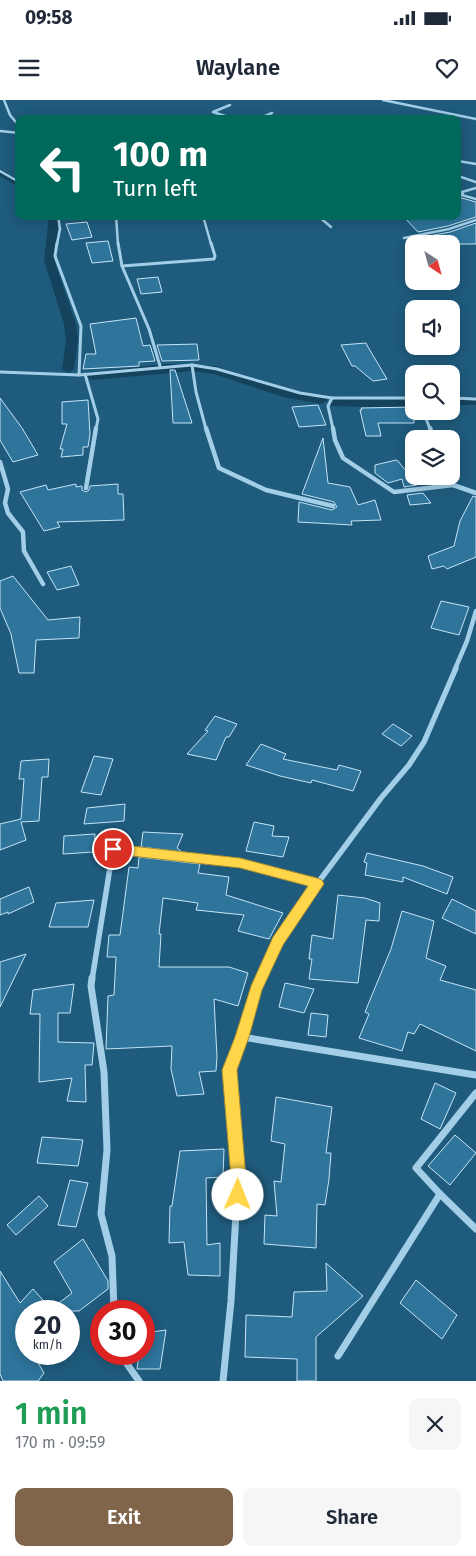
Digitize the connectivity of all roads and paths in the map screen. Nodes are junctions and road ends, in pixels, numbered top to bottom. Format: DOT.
graph roads {
  1 [pos="4,100"];
  2 [pos="383,100"];
  3 [pos="412,102"];
  4 [pos="408,104"];
  5 [pos="230,105"];
  6 [pos="272,113"];
  7 [pos="222,115"];
  8 [pos="267,115"];
  9 [pos="458,115"];
  10 [pos="461,116"];
  11 [pos="476,119"];
  12 [pos="15,121"];
  13 [pos="0,131"];
  14 [pos="15,133"];
  15 [pos="461,162"];
  16 [pos="476,164"];
  17 [pos="0,171"];
  18 [pos="461,177"];
  19 [pos="15,180"];
  20 [pos="476,182"];
  21 [pos="476,188"];
  22 [pos="464,194"];
  23 [pos="476,199"];
  24 [pos="59,220"];
  25 [pos="116,220"];
  26 [pos="204,220"];
  27 [pos="323,220"];
  28 [pos="476,220"];
  29 [pos="331,227"];
  30 [pos="404,238"];
  31 [pos="122,266"];
  32 [pos="192,365"];
  33 [pos="160,366"];
  34 [pos="0,372"];
  35 [pos="86,374"];
  36 [pos="79,375"];
  37 [pos="332,398"];
  38 [pos="405,398"];
  39 [pos="460,398"];
  40 [pos="476,399"];
  41 [pos="0,462"];
  42 [pos="453,485"];
  43 [pos="86,488"];
  44 [pos="476,492"];
  45 [pos="333,506"];
  46 [pos="43,584"];
  47 [pos="476,611"];
  48 [pos="317,884"];
  49 [pos="242,1037"];
  50 [pos="476,1075"];
  51 [pos="476,1093"];
  52 [pos="440,1194"];
  53 [pos="476,1229"];
  54 [pos="114,1300"];
  55 [pos="338,1356"];
  56 [pos="128,1365"];
  57 [pos="140,1381"];
  58 [pos="223,1381"];
  1 -- 12 [label="street"];
  2 -- 4 [label="street"];
  3 -- 4 [label="street"];
  4 -- 9 [label="street"];
  5 -- 7 [label="street"];
  6 -- 8 [label="street"];
  10 -- 11 [label="street"];
  13 -- 14 [label="street"];
  15 -- 16 [label="street"];
  17 -- 19 [label="street"];
  18 -- 20 [label="street"];
  21 -- 22 [label="street"];
  22 -- 23 [label="street"];
  24 -- 36 [label="street"];
  25 -- 31 [label="street"];
  26 -- 31 [label="street"];
  27 -- 29 [label="street"];
  28 -- 30 [label="street"];
  31 -- 33 [label="street"];
  32 -- 33 [label="street"];
  32 -- 37 [label="street"];
  32 -- 45 [label="street"];
  33 -- 35 [label="street"];
  34 -- 36 [label="street"];
  35 -- 36 [label="street"];
  35 -- 43 [label="street"];
  37 -- 38 [label="street"];
  37 -- 42 [label="street"];
  39 -- 40 [label="street"];
  41 -- 46 [label="street"];
  42 -- 44 [label="street"];
  47 -- 48 [label="street"];
  48 -- 49 [label="street"];
  48 -- 54 [label="street"];
  49 -- 50 [label="street"];
  49 -- 58 [label="street"];
  51 -- 52 [label="street"];
  52 -- 53 [label="street"];
  52 -- 55 [label="street"];
  56 -- 57 [label="street"];
}
